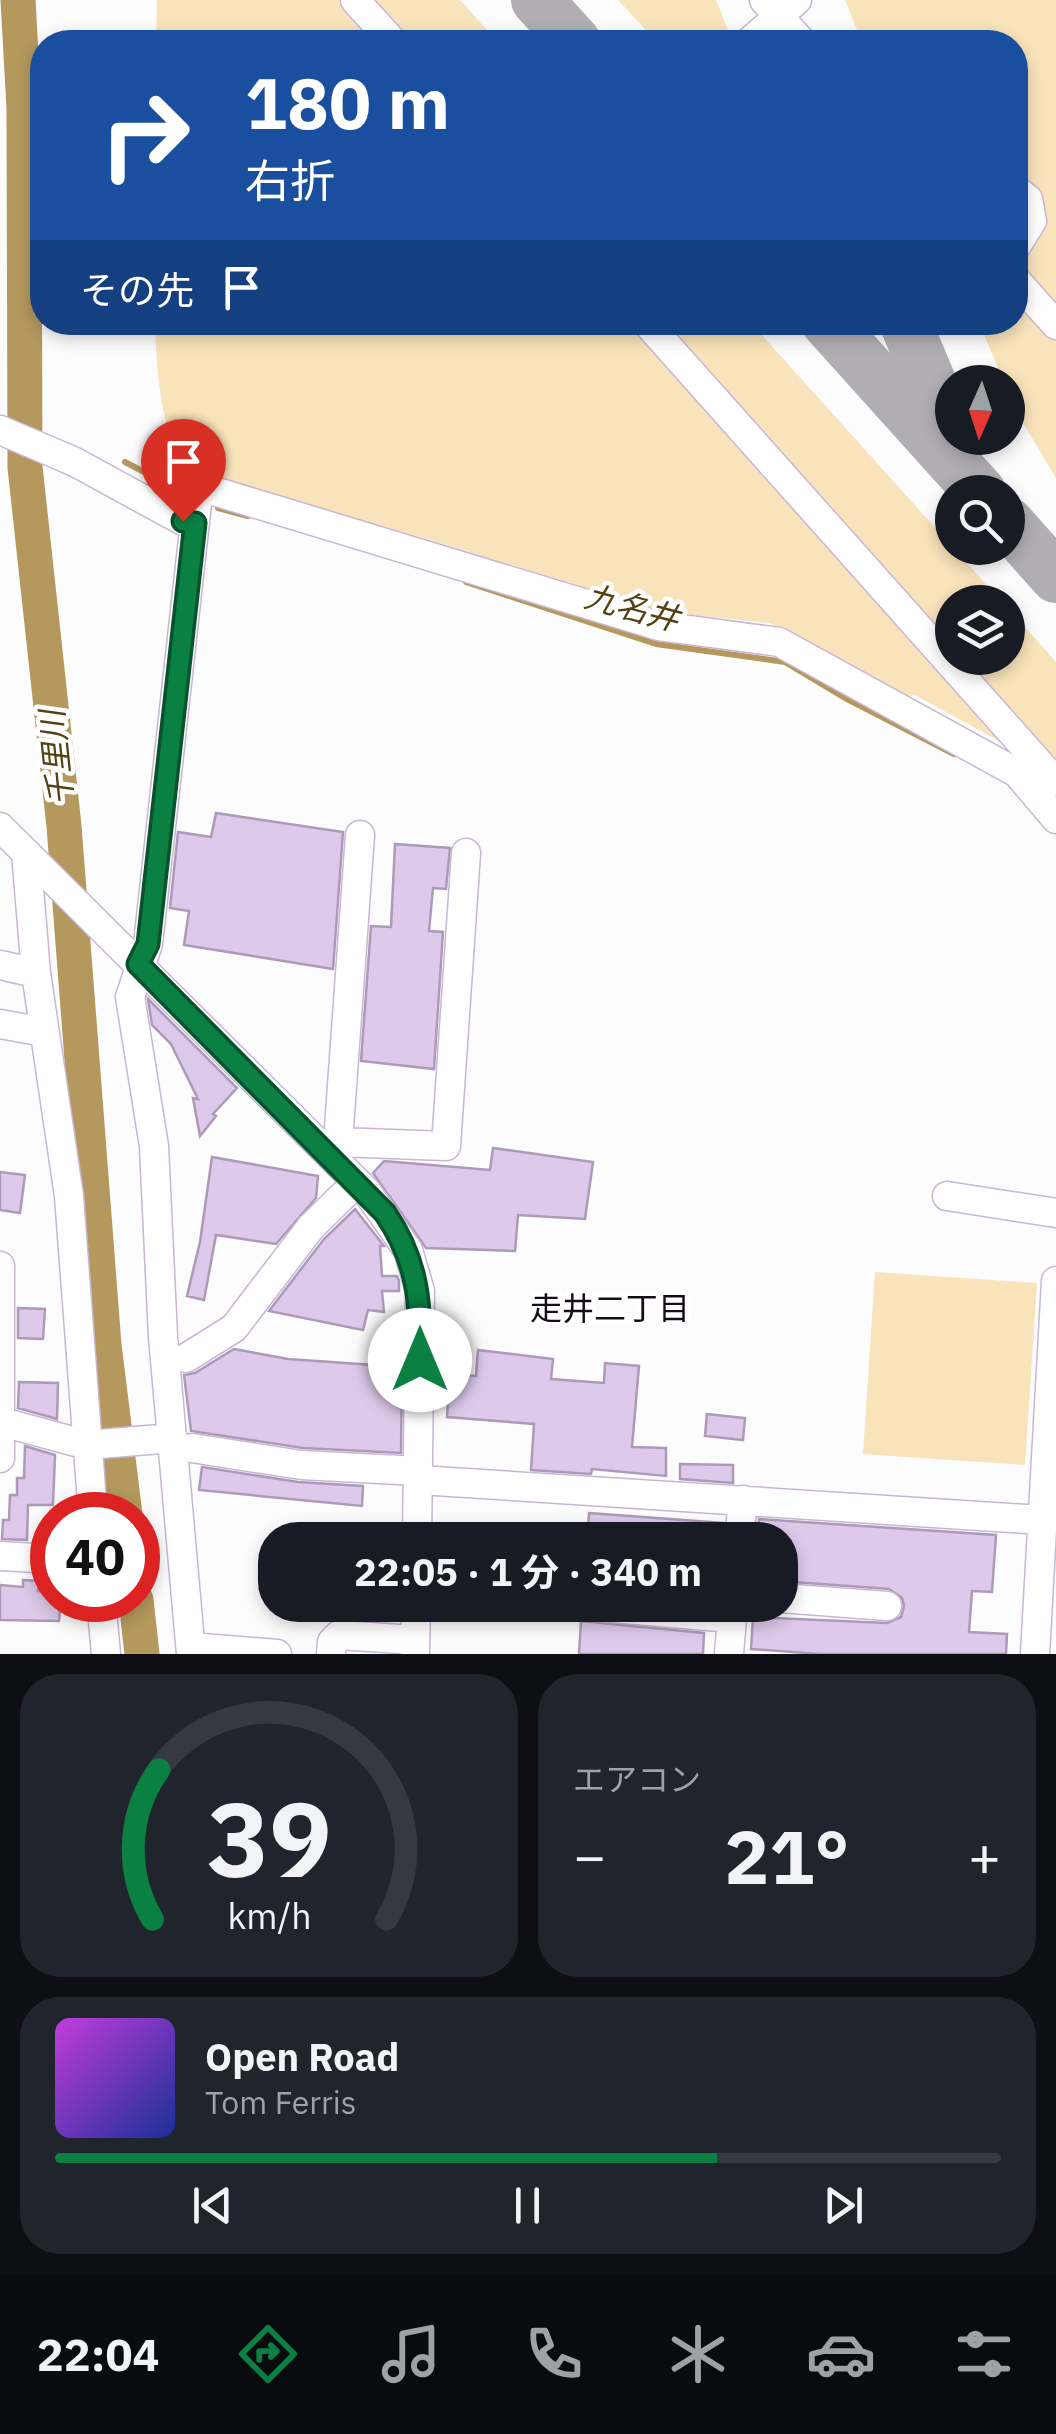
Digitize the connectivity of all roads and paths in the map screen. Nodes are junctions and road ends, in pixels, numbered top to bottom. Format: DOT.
graph roads {
  1 [pos="355,0"];
  2 [pos="764,0"];
  3 [pos="797,0"];
  4 [pos="382,30"];
  5 [pos="763,30"];
  6 [pos="791,30"];
  7 [pos="1028,199"];
  8 [pos="1028,227"];
  9 [pos="1028,294"];
  10 [pos="1056,325"];
  11 [pos="658,335"];
  12 [pos="0,430"];
  13 [pos="172,474"];
  14 [pos="204,488"];
  15 [pos="195,523"];
  16 [pos="1056,782"];
  17 [pos="1056,819"];
  18 [pos="0,828"];
  19 [pos="360,835"];
  20 [pos="466,852"];
  21 [pos="32,858"];
  22 [pos="130,955"];
  23 [pos="0,965"];
  24 [pos="36,973"];
  25 [pos="0,1024"];
  26 [pos="44,1032"];
  27 [pos="332,1147"];
  28 [pos="357,1182"];
  29 [pos="947,1196"];
  30 [pos="1056,1214"];
  31 [pos="0,1266"];
  32 [pos="1056,1281"];
  33 [pos="1,1326"];
  34 [pos="186,1358"];
  35 [pos="2,1422"];
  36 [pos="182,1443"];
  37 [pos="87,1446"];
  38 [pos="0,1458"];
  39 [pos="419,1475"];
  40 [pos="92,1492"];
  41 [pos="742,1500"];
  42 [pos="1042,1520"];
  43 [pos="418,1522"];
  44 [pos="740,1522"];
  45 [pos="0,1556"];
  46 [pos="30,1558"];
  47 [pos="798,1599"];
  48 [pos="887,1606"];
  49 [pos="103,1622"];
  50 [pos="416,1622"];
  51 [pos="732,1622"];
  52 [pos="415,1647"];
  53 [pos="106,1654"];
  54 [pos="191,1654"];
  55 [pos="199,1654"];
  56 [pos="277,1654"];
  57 [pos="331,1654"];
  58 [pos="729,1654"];
  59 [pos="1035,1654"];
  1 -- 4 [label="street"];
  2 -- 6 [label="street"];
  3 -- 5 [label="street"];
  7 -- 8 [label="street"];
  9 -- 10 [label="street"];
  11 -- 16 [label="street"];
  12 -- 15 [label="street"];
  13 -- 14 [label="street"];
  14 -- 15 [label="street"];
  14 -- 17 [label="street"];
  15 -- 22 [label="street"];
  18 -- 21 [label="street"];
  19 -- 27 [label="street"];
  20 -- 27 [label="street"];
  21 -- 22 [label="street"];
  21 -- 24 [label="street"];
  22 -- 27 [label="street"];
  22 -- 36 [label="street"];
  23 -- 24 [label="street"];
  24 -- 26 [label="street"];
  25 -- 26 [label="street"];
  26 -- 37 [label="street"];
  27 -- 28 [label="street"];
  28 -- 34 [label="street"];
  28 -- 39 [label="street"];
  29 -- 30 [label="street"];
  31 -- 33 [label="street"];
  32 -- 42 [label="street"];
  33 -- 35 [label="street"];
  35 -- 37 [label="street"];
  35 -- 38 [label="street"];
  36 -- 37 [label="street"];
  36 -- 39 [label="street"];
  36 -- 54 [label="street"];
  37 -- 40 [label="street"];
  39 -- 41 [label="street"];
  39 -- 43 [label="street"];
  41 -- 42 [label="street"];
  41 -- 44 [label="street"];
  42 -- 59 [label="street"];
  45 -- 46 [label="street"];
  47 -- 48 [label="street"];
  49 -- 53 [label="street"];
  50 -- 52 [label="street"];
  51 -- 58 [label="street"];
  52 -- 57 [label="street"];
  55 -- 56 [label="street"];
}
